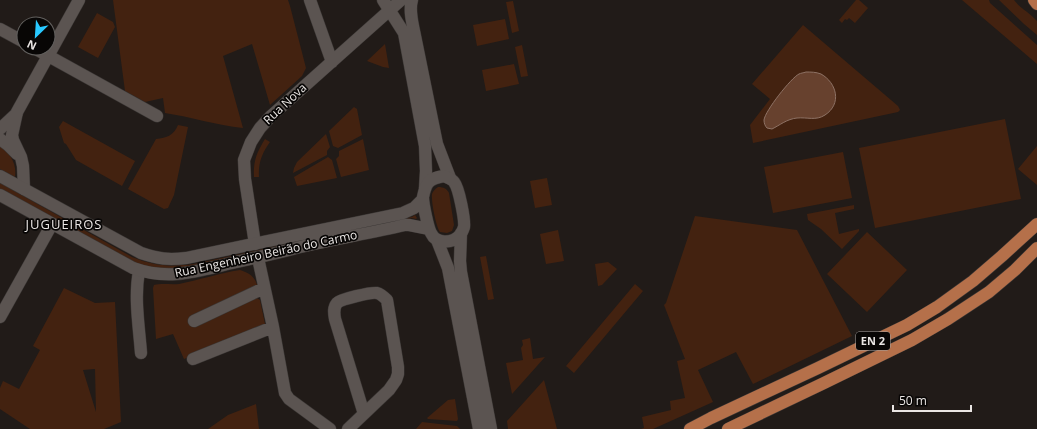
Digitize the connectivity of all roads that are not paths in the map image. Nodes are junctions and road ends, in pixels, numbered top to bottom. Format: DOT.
graph roads {
  1 [pos="79,0"];
  2 [pos="310,0"];
  3 [pos="401,0"];
  4 [pos="412,0"];
  5 [pos="1034,0"];
  6 [pos="1037,4"];
  7 [pos="386,5"];
  8 [pos="0,29"];
  9 [pos="16,38"];
  10 [pos="56,42"];
  11 [pos="48,56"];
  12 [pos="332,62"];
  13 [pos="17,112"];
  14 [pos="157,116"];
  15 [pos="0,129"];
  16 [pos="0,140"];
  17 [pos="23,166"];
  18 [pos="0,176"];
  19 [pos="450,178"];
  20 [pos="24,189"];
  21 [pos="424,193"];
  22 [pos="0,195"];
  23 [pos="52,224"];
  24 [pos="1037,224"];
  25 [pos="429,229"];
  26 [pos="461,233"];
  27 [pos="437,240"];
  28 [pos="255,244"];
  29 [pos="1037,248"];
  30 [pos="258,258"];
  31 [pos="139,270"];
  32 [pos="264,288"];
  33 [pos="0,317"];
  34 [pos="194,322"];
  35 [pos="273,327"];
  36 [pos="141,353"];
  37 [pos="194,359"];
  38 [pos="364,414"];
  39 [pos="330,429"];
  40 [pos="348,429"];
  41 [pos="479,429"];
  42 [pos="491,429"];
  43 [pos="690,429"];
  44 [pos="728,429"];
  1 -- 10 [label="street"];
  2 -- 12 [label="street"];
  3 -- 7 [label="street, Rua Nova"];
  4 -- 19 [label="street"];
  5 -- 6 [label="main road"];
  7 -- 12 [label="street, Rua Nova"];
  7 -- 21 [label="street"];
  8 -- 9 [label="street"];
  11 -- 13 [label="street"];
  11 -- 14 [label="street"];
  12 -- 28 [label="street, Rua Nova"];
  13 -- 15 [label="street"];
  13 -- 17 [label="street"];
  16 -- 17 [label="street"];
  17 -- 20 [label="street"];
  18 -- 20 [label="street, Rua Engenheiro Beirão do Carmo"];
  19 -- 21 [label="street, Rua Engenheiro Beirão do Carmo"];
  19 -- 26 [label="street"];
  20 -- 28 [label="street, Rua Engenheiro Beirão do Carmo"];
  21 -- 25 [label="street"];
  21 -- 28 [label="street, Rua Engenheiro Beirão do Carmo"];
  22 -- 23 [label="street, Rua Engenheiro Beirão do Carmo"];
  23 -- 31 [label="street, Rua Engenheiro Beirão do Carmo"];
  23 -- 33 [label="street"];
  24 -- 43 [label="main road, EN 2"];
  25 -- 27 [label="street"];
  25 -- 30 [label="street, Rua Engenheiro Beirão do Carmo"];
  26 -- 27 [label="street"];
  26 -- 42 [label="street"];
  27 -- 41 [label="street"];
  29 -- 44 [label="main road, EN 2"];
  30 -- 31 [label="street, Rua Engenheiro Beirão do Carmo"];
  30 -- 32 [label="street"];
  31 -- 36 [label="street"];
  32 -- 34 [label="street"];
  32 -- 35 [label="street"];
  35 -- 37 [label="street"];
  35 -- 39 [label="street"];
  38 -- 38 [label="street"];
  38 -- 40 [label="street"];
}
